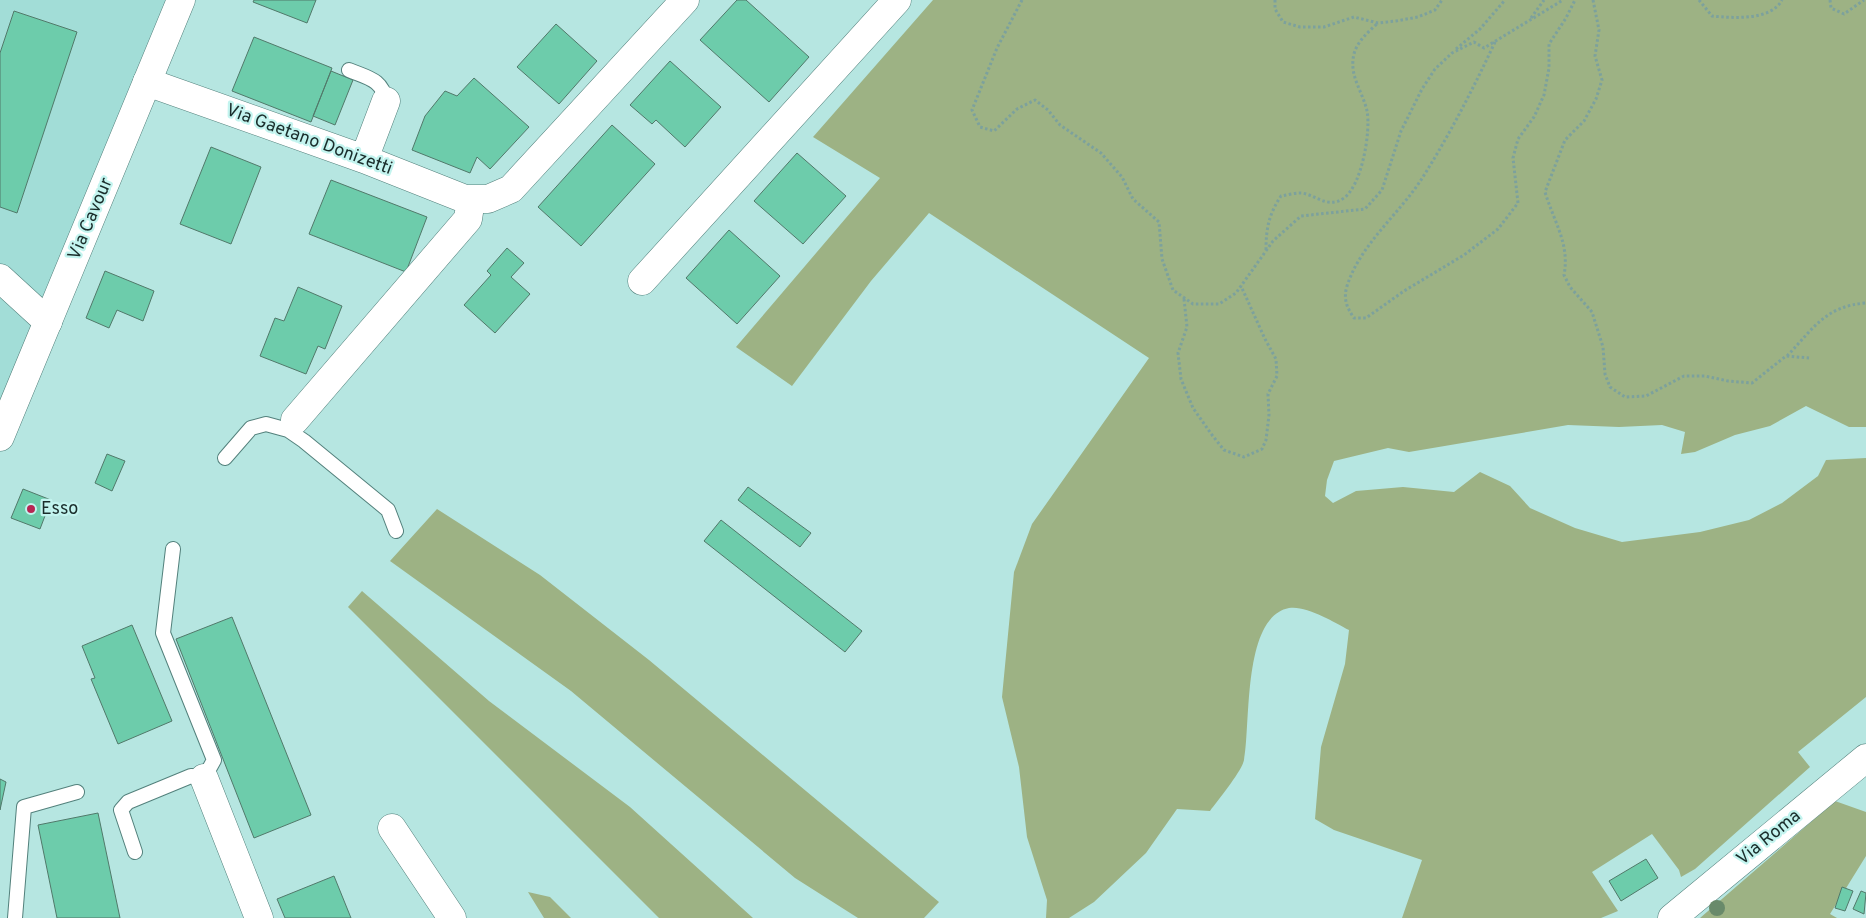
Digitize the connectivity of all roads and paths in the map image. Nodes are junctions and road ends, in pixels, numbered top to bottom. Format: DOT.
graph roads {
  1 [pos="181,0"];
  2 [pos="685,0"];
  3 [pos="897,0"];
  4 [pos="1022,0"];
  5 [pos="1274,0"];
  6 [pos="1442,0"];
  7 [pos="1505,0"];
  8 [pos="1544,0"];
  9 [pos="1563,0"];
  10 [pos="1575,0"];
  11 [pos="1592,0"];
  12 [pos="1699,0"];
  13 [pos="1782,0"];
  14 [pos="1830,0"];
  15 [pos="1864,0"];
  16 [pos="1530,19"];
  17 [pos="1378,22"];
  18 [pos="1495,41"];
  19 [pos="1452,53"];
  20 [pos="349,70"];
  21 [pos="147,82"];
  22 [pos="386,101"];
  23 [pos="364,159"];
  24 [pos="471,199"];
  25 [pos="1266,250"];
  26 [pos="0,278"];
  27 [pos="642,281"];
  28 [pos="1241,286"];
  29 [pos="1184,298"];
  30 [pos="1866,303"];
  31 [pos="48,322"];
  32 [pos="1786,356"];
  33 [pos="1808,358"];
  34 [pos="291,425"];
  35 [pos="0,437"];
  36 [pos="225,458"];
  37 [pos="396,531"];
  38 [pos="173,549"];
  39 [pos="1866,758"];
  40 [pos="204,778"];
  41 [pos="77,792"];
  42 [pos="392,828"];
  43 [pos="135,852"];
  44 [pos="14,918"];
  45 [pos="259,918"];
  46 [pos="452,918"];
  47 [pos="1672,918"];
  1 -- 21 [label="street, Via Cavour"];
  2 -- 24 [label="street, Via Gaetano Donizetti"];
  3 -- 27 [label="street"];
  4 -- 29 [label="path"];
  5 -- 17 [label="path"];
  6 -- 17 [label="path"];
  7 -- 19 [label="path"];
  8 -- 16 [label="path"];
  9 -- 16 [label="path"];
  10 -- 18 [label="path"];
  11 -- 32 [label="path"];
  12 -- 13 [label="path"];
  14 -- 15 [label="path"];
  16 -- 18 [label="path"];
  17 -- 25 [label="path"];
  18 -- 19 [label="path"];
  19 -- 25 [label="path"];
  20 -- 22 [label="lane"];
  21 -- 23 [label="street, Via Gaetano Donizetti"];
  21 -- 31 [label="street, Via Cavour"];
  22 -- 23 [label="street"];
  23 -- 24 [label="street, Via Gaetano Donizetti"];
  24 -- 34 [label="street"];
  25 -- 28 [label="path"];
  26 -- 31 [label="street"];
  28 -- 29 [label="path"];
  28 -- 29 [label="path"];
  30 -- 32 [label="path"];
  31 -- 35 [label="street, Via Cavour"];
  32 -- 33 [label="path"];
  34 -- 36 [label="lane"];
  34 -- 37 [label="lane"];
  38 -- 40 [label="lane"];
  39 -- 47 [label="street, Via Roma"];
  40 -- 43 [label="lane"];
  40 -- 45 [label="street"];
  41 -- 44 [label="lane"];
  42 -- 46 [label="street"];
}
